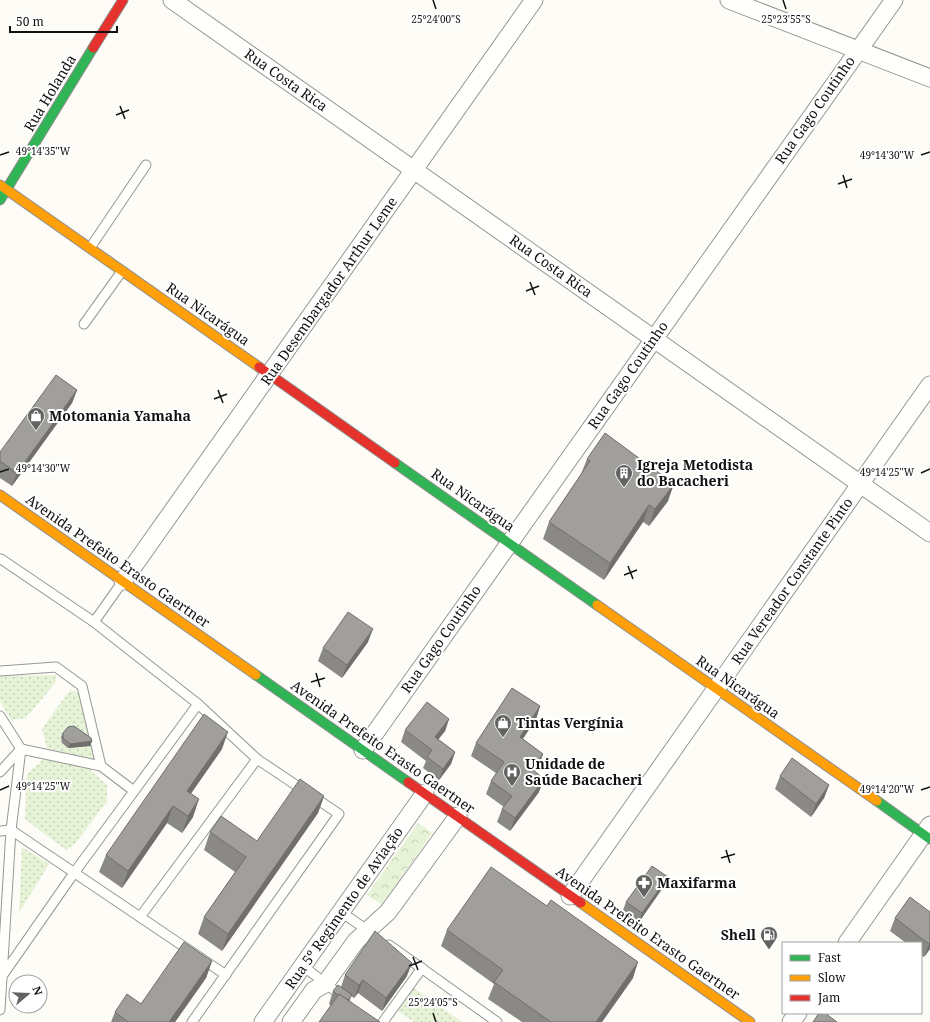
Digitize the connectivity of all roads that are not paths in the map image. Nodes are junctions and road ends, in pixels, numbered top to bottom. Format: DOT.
graph roads {
  1 [pos="123,0"];
  2 [pos="172,0"];
  3 [pos="534,0"];
  4 [pos="729,0"];
  5 [pos="894,0"];
  6 [pos="858,50"];
  7 [pos="930,78"];
  8 [pos="146,166"];
  9 [pos="414,170"];
  10 [pos="4,187"];
  11 [pos="0,200"];
  12 [pos="90,248"];
  13 [pos="122,271"];
  14 [pos="84,324"];
  15 [pos="654,338"];
  16 [pos="270,374"];
  17 [pos="930,385"];
  18 [pos="860,484"];
  19 [pos="0,495"];
  20 [pos="930,533"];
  21 [pos="509,543"];
  22 [pos="1,559"];
  23 [pos="123,581"];
  24 [pos="94,622"];
  25 [pos="0,671"];
  26 [pos="716,689"];
  27 [pos="198,704"];
  28 [pos="0,716"];
  29 [pos="21,749"];
  30 [pos="363,750"];
  31 [pos="257,759"];
  32 [pos="101,766"];
  33 [pos="0,772"];
  34 [pos="134,791"];
  35 [pos="425,794"];
  36 [pos="458,816"];
  37 [pos="11,830"];
  38 [pos="0,831"];
  39 [pos="928,833"];
  40 [pos="74,873"];
  41 [pos="570,896"];
  42 [pos="341,912"];
  43 [pos="3,913"];
  44 [pos="140,917"];
  45 [pos="368,930"];
  46 [pos="848,942"];
  47 [pos="303,966"];
  48 [pos="422,968"];
  49 [pos="226,975"];
  50 [pos="1,979"];
  51 [pos="325,984"];
  52 [pos="351,1003"];
  53 [pos="0,1010"];
  54 [pos="797,1014"];
  55 [pos="192,1022"];
  56 [pos="263,1022"];
  57 [pos="291,1022"];
  58 [pos="383,1022"];
  59 [pos="497,1022"];
  60 [pos="750,1022"];
  61 [pos="791,1022"];
  1 -- 10 [label="main road, Rua Holanda"];
  2 -- 9 [label="street, Rua Costa Rica"];
  3 -- 9 [label="street, Rua Desembargador Arthur Leme"];
  4 -- 6 [label="street"];
  5 -- 6 [label="street, Rua Gago Coutinho"];
  6 -- 7 [label="street"];
  6 -- 15 [label="street, Rua Gago Coutinho"];
  8 -- 12 [label="lane"];
  9 -- 15 [label="street, Rua Costa Rica"];
  9 -- 16 [label="street, Rua Desembargador Arthur Leme"];
  10 -- 11 [label="main road, Rua Holanda"];
  10 -- 12 [label="main road, Rua Nicarágua"];
  12 -- 13 [label="main road, Rua Nicarágua"];
  13 -- 14 [label="lane"];
  13 -- 16 [label="main road, Rua Nicarágua"];
  15 -- 18 [label="street, Rua Costa Rica"];
  15 -- 21 [label="street, Rua Gago Coutinho"];
  16 -- 21 [label="main road, Rua Nicarágua"];
  16 -- 23 [label="street, Rua Desembargador Arthur Leme"];
  17 -- 18 [label="street, Rua Vereador Constante Pinto"];
  18 -- 20 [label="street, Rua Costa Rica"];
  18 -- 26 [label="street, Rua Vereador Constante Pinto"];
  19 -- 23 [label="main road, Avenida Prefeito Erasto Gaertner"];
  21 -- 26 [label="main road, Rua Nicarágua"];
  21 -- 30 [label="street, Rua Gago Coutinho"];
  22 -- 24 [label="lane"];
  23 -- 24 [label="lane"];
  23 -- 30 [label="main road, Avenida Prefeito Erasto Gaertner"];
  24 -- 27 [label="lane"];
  25 -- 32 [label="lane"];
  26 -- 39 [label="main road, Rua Nicarágua"];
  26 -- 41 [label="street, Rua Vereador Constante Pinto"];
  27 -- 31 [label="lane"];
  27 -- 34 [label="lane"];
  28 -- 29 [label="lane"];
  29 -- 32 [label="lane"];
  29 -- 33 [label="lane"];
  29 -- 37 [label="lane"];
  30 -- 35 [label="main road, Avenida Prefeito Erasto Gaertner"];
  31 -- 44 [label="lane"];
  31 -- 49 [label="lane"];
  32 -- 34 [label="lane"];
  34 -- 40 [label="lane"];
  35 -- 36 [label="main road, Avenida Prefeito Erasto Gaertner"];
  35 -- 42 [label="street, Rua 5º Regimento de Aviação"];
  36 -- 41 [label="main road, Avenida Prefeito Erasto Gaertner"];
  36 -- 45 [label="street, Rua 5º Regimento de Aviação"];
  37 -- 38 [label="lane"];
  37 -- 40 [label="lane"];
  37 -- 43 [label="lane"];
  39 -- 46 [label="street"];
  40 -- 44 [label="lane"];
  40 -- 50 [label="lane"];
  41 -- 60 [label="main road, Avenida Prefeito Erasto Gaertner"];
  42 -- 45 [label="lane"];
  42 -- 47 [label="street, Rua 5º Regimento de Aviação"];
  43 -- 50 [label="lane"];
  44 -- 49 [label="lane"];
  45 -- 48 [label="lane"];
  45 -- 51 [label="street, Rua 5º Regimento de Aviação"];
  47 -- 51 [label="lane"];
  47 -- 56 [label="street, Rua 5º Regimento de Aviação"];
  48 -- 58 [label="lane"];
  48 -- 59 [label="lane"];
  49 -- 55 [label="lane"];
  50 -- 53 [label="lane"];
  51 -- 52 [label="lane"];
  51 -- 57 [label="street, Rua 5º Regimento de Aviação"];
  54 -- 61 [label="street"];
}
